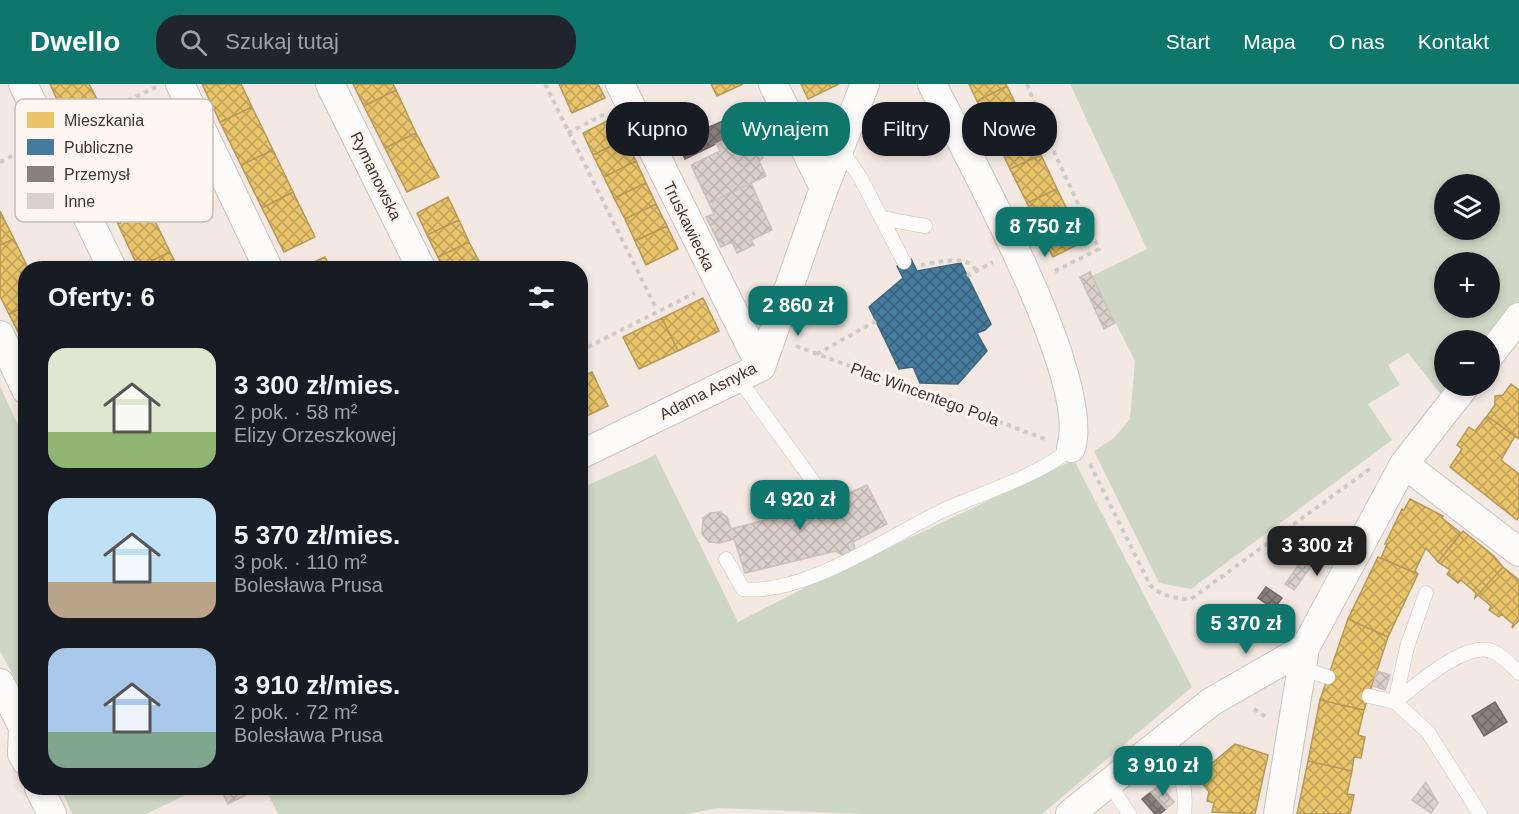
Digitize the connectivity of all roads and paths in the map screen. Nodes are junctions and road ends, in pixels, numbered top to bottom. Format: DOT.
graph roads {
  1 [pos="23,84"];
  2 [pos="164,84"];
  3 [pos="180,84"];
  4 [pos="330,84"];
  5 [pos="545,84"];
  6 [pos="773,84"];
  7 [pos="865,84"];
  8 [pos="932,84"];
  9 [pos="1027,84"];
  10 [pos="624,93"];
  11 [pos="30,99"];
  12 [pos="132,99"];
  13 [pos="187,99"];
  14 [pos="850,122"];
  15 [pos="568,133"];
  16 [pos="213,153"];
  17 [pos="15,155"];
  18 [pos="837,156"];
  19 [pos="846,156"];
  20 [pos="0,162"];
  21 [pos="824,188"];
  22 [pos="881,218"];
  23 [pos="90,222"];
  24 [pos="925,226"];
  25 [pos="109,261"];
  26 [pos="265,261"];
  27 [pos="418,261"];
  28 [pos="909,264"];
  29 [pos="989,264"];
  30 [pos="976,270"];
  31 [pos="967,276"];
  32 [pos="717,283"];
  33 [pos="1031,283"];
  34 [pos="657,310"];
  35 [pos="1519,317"];
  36 [pos="876,321"];
  37 [pos="0,335"];
  38 [pos="773,338"];
  39 [pos="1500,342"];
  40 [pos="588,347"];
  41 [pos="817,354"];
  42 [pos="750,372"];
  43 [pos="18,373"];
  44 [pos="1456,396"];
  45 [pos="1042,438"];
  46 [pos="588,451"];
  47 [pos="1080,455"];
  48 [pos="1392,463"];
  49 [pos="818,488"];
  50 [pos="1519,552"];
  51 [pos="726,559"];
  52 [pos="1426,593"];
  53 [pos="1312,665"];
  54 [pos="1519,673"];
  55 [pos="0,683"];
  56 [pos="1369,696"];
  57 [pos="1395,702"];
  58 [pos="18,716"];
  59 [pos="1161,741"];
  60 [pos="1109,783"];
  61 [pos="42,795"];
  62 [pos="52,814"];
  63 [pos="1070,814"];
  64 [pos="1129,814"];
  65 [pos="1184,814"];
  66 [pos="1278,814"];
  67 [pos="1480,814"];
  1 -- 11 [label="street"];
  2 -- 12 [label="path"];
  3 -- 13 [label="street"];
  4 -- 27 [label="street, Rymanowska"];
  5 -- 15 [label="path"];
  6 -- 21 [label="street"];
  7 -- 14 [label="street, Adama Asnyka"];
  8 -- 33 [label="street"];
  9 -- 33 [label="path"];
  10 -- 15 [label="path"];
  10 -- 32 [label="street, Truskawiecka"];
  15 -- 34 [label="path"];
  16 -- 26 [label="street"];
  17 -- 20 [label="path"];
  18 -- 21 [label="street, Adama Asnyka"];
  19 -- 22 [label="lane"];
  21 -- 38 [label="street, Adama Asnyka"];
  22 -- 24 [label="lane"];
  22 -- 28 [label="lane"];
  23 -- 25 [label="street"];
  28 -- 30 [label="path"];
  29 -- 30 [label="path"];
  30 -- 31 [label="path"];
  32 -- 34 [label="path"];
  32 -- 42 [label="street, Truskawiecka"];
  33 -- 47 [label="street"];
  34 -- 40 [label="path"];
  35 -- 39 [label="street"];
  36 -- 41 [label="path"];
  37 -- 43 [label="street"];
  38 -- 41 [label="path, Plac Wincentego Pola"];
  38 -- 42 [label="street, Adama Asnyka"];
  41 -- 45 [label="path, Plac Wincentego Pola"];
  42 -- 46 [label="street, Adama Asnyka"];
  42 -- 49 [label="lane"];
  44 -- 48 [label="street"];
  47 -- 48 [label="path"];
  47 -- 51 [label="lane"];
  48 -- 50 [label="street"];
  48 -- 53 [label="street"];
  52 -- 57 [label="lane"];
  53 -- 59 [label="street"];
  53 -- 66 [label="street"];
  54 -- 57 [label="lane"];
  55 -- 58 [label="street"];
  56 -- 57 [label="lane"];
  57 -- 67 [label="lane"];
  59 -- 60 [label="street"];
  59 -- 65 [label="lane"];
  60 -- 63 [label="street"];
  60 -- 64 [label="lane"];
  61 -- 62 [label="street"];
}
